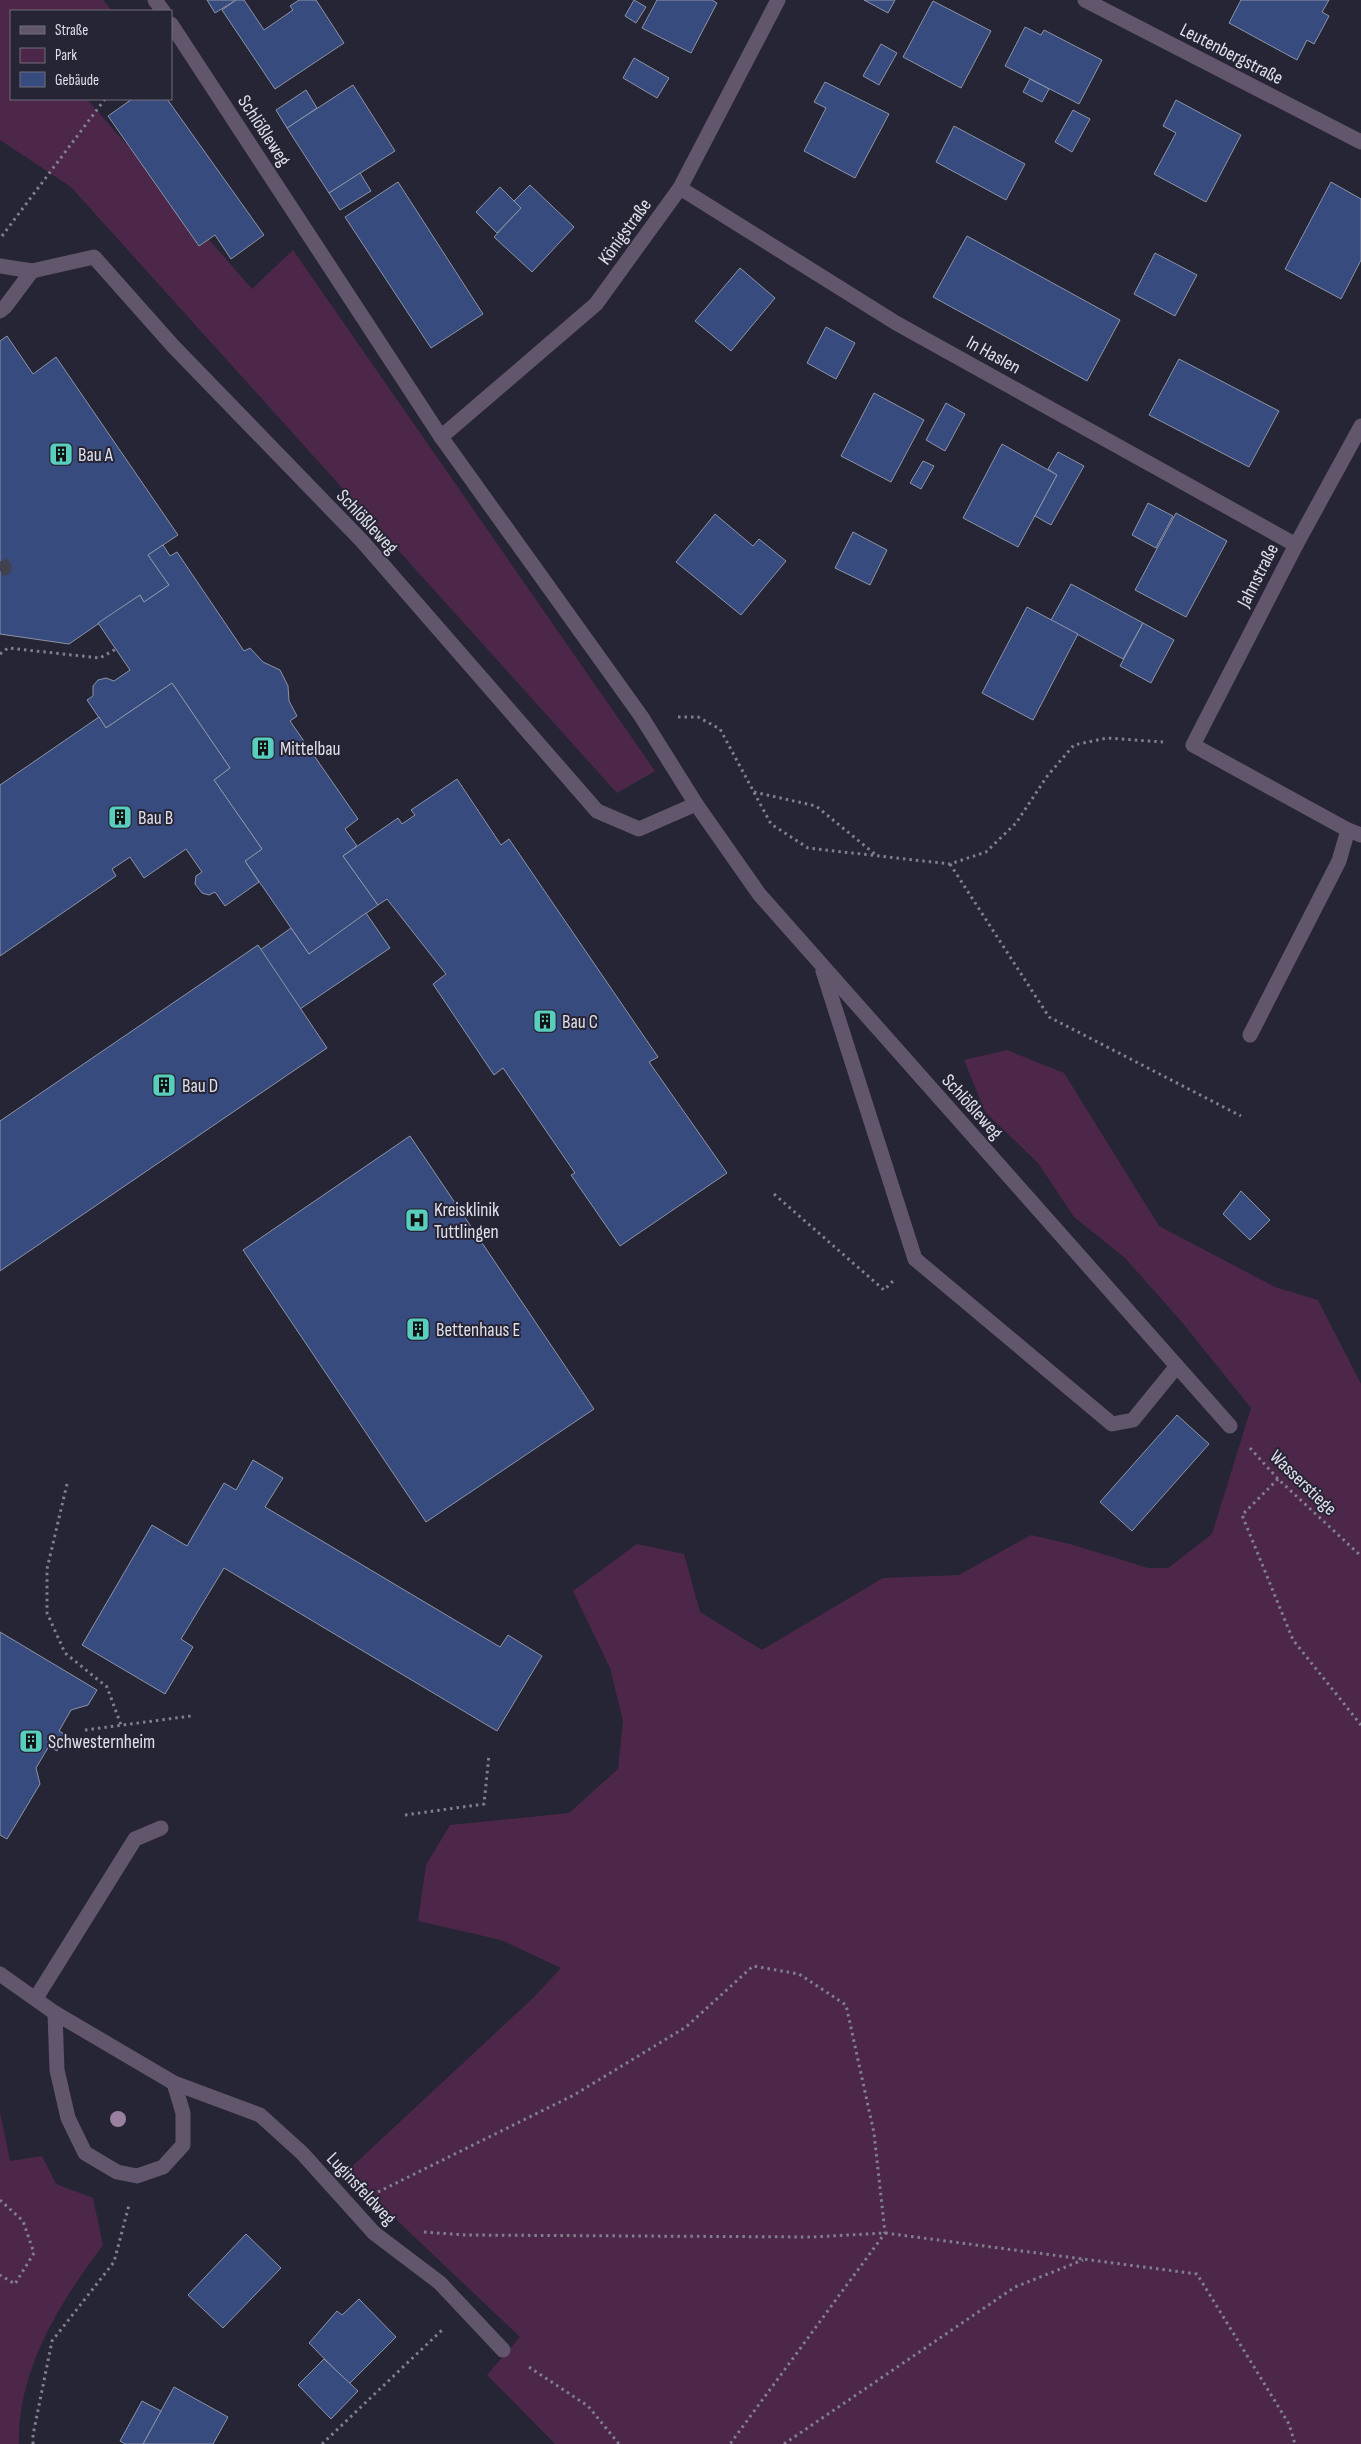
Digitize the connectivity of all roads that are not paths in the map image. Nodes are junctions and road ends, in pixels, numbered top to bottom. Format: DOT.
graph roads {
  1 [pos="778,0"];
  2 [pos="1085,0"];
  3 [pos="172,26"];
  4 [pos="1361,142"];
  5 [pos="680,188"];
  6 [pos="0,266"];
  7 [pos="32,271"];
  8 [pos="0,311"];
  9 [pos="1361,426"];
  10 [pos="441,436"];
  11 [pos="1296,545"];
  12 [pos="696,804"];
  13 [pos="1354,833"];
  14 [pos="821,965"];
  15 [pos="1250,1035"];
  16 [pos="1177,1366"];
  17 [pos="1230,1426"];
  18 [pos="161,1828"];
  19 [pos="0,1974"];
  20 [pos="36,1998"];
  21 [pos="55,2013"];
  22 [pos="174,2083"];
  23 [pos="503,2350"];
  1 -- 5 [label="street, Königstraße"];
  2 -- 4 [label="street, Leutenbergstraße"];
  3 -- 10 [label="street, Schlößleweg"];
  5 -- 10 [label="street, Königstraße"];
  5 -- 11 [label="street, In Haslen"];
  6 -- 7 [label="street, Schlößleweg"];
  7 -- 8 [label="street"];
  7 -- 12 [label="street, Schlößleweg"];
  9 -- 11 [label="street, Jahnstraße"];
  10 -- 12 [label="street, Schlößleweg"];
  11 -- 13 [label="street, Jahnstraße"];
  12 -- 14 [label="street, Schlößleweg"];
  13 -- 15 [label="street"];
  14 -- 16 [label="street, Schlößleweg"];
  14 -- 16 [label="street"];
  16 -- 17 [label="street, Schlößleweg"];
  18 -- 20 [label="street"];
  19 -- 20 [label="street, Luginsfeldweg"];
  20 -- 21 [label="street, Luginsfeldweg"];
  21 -- 22 [label="street, Luginsfeldweg"];
  21 -- 22 [label="street"];
  22 -- 23 [label="street, Luginsfeldweg"];
}
